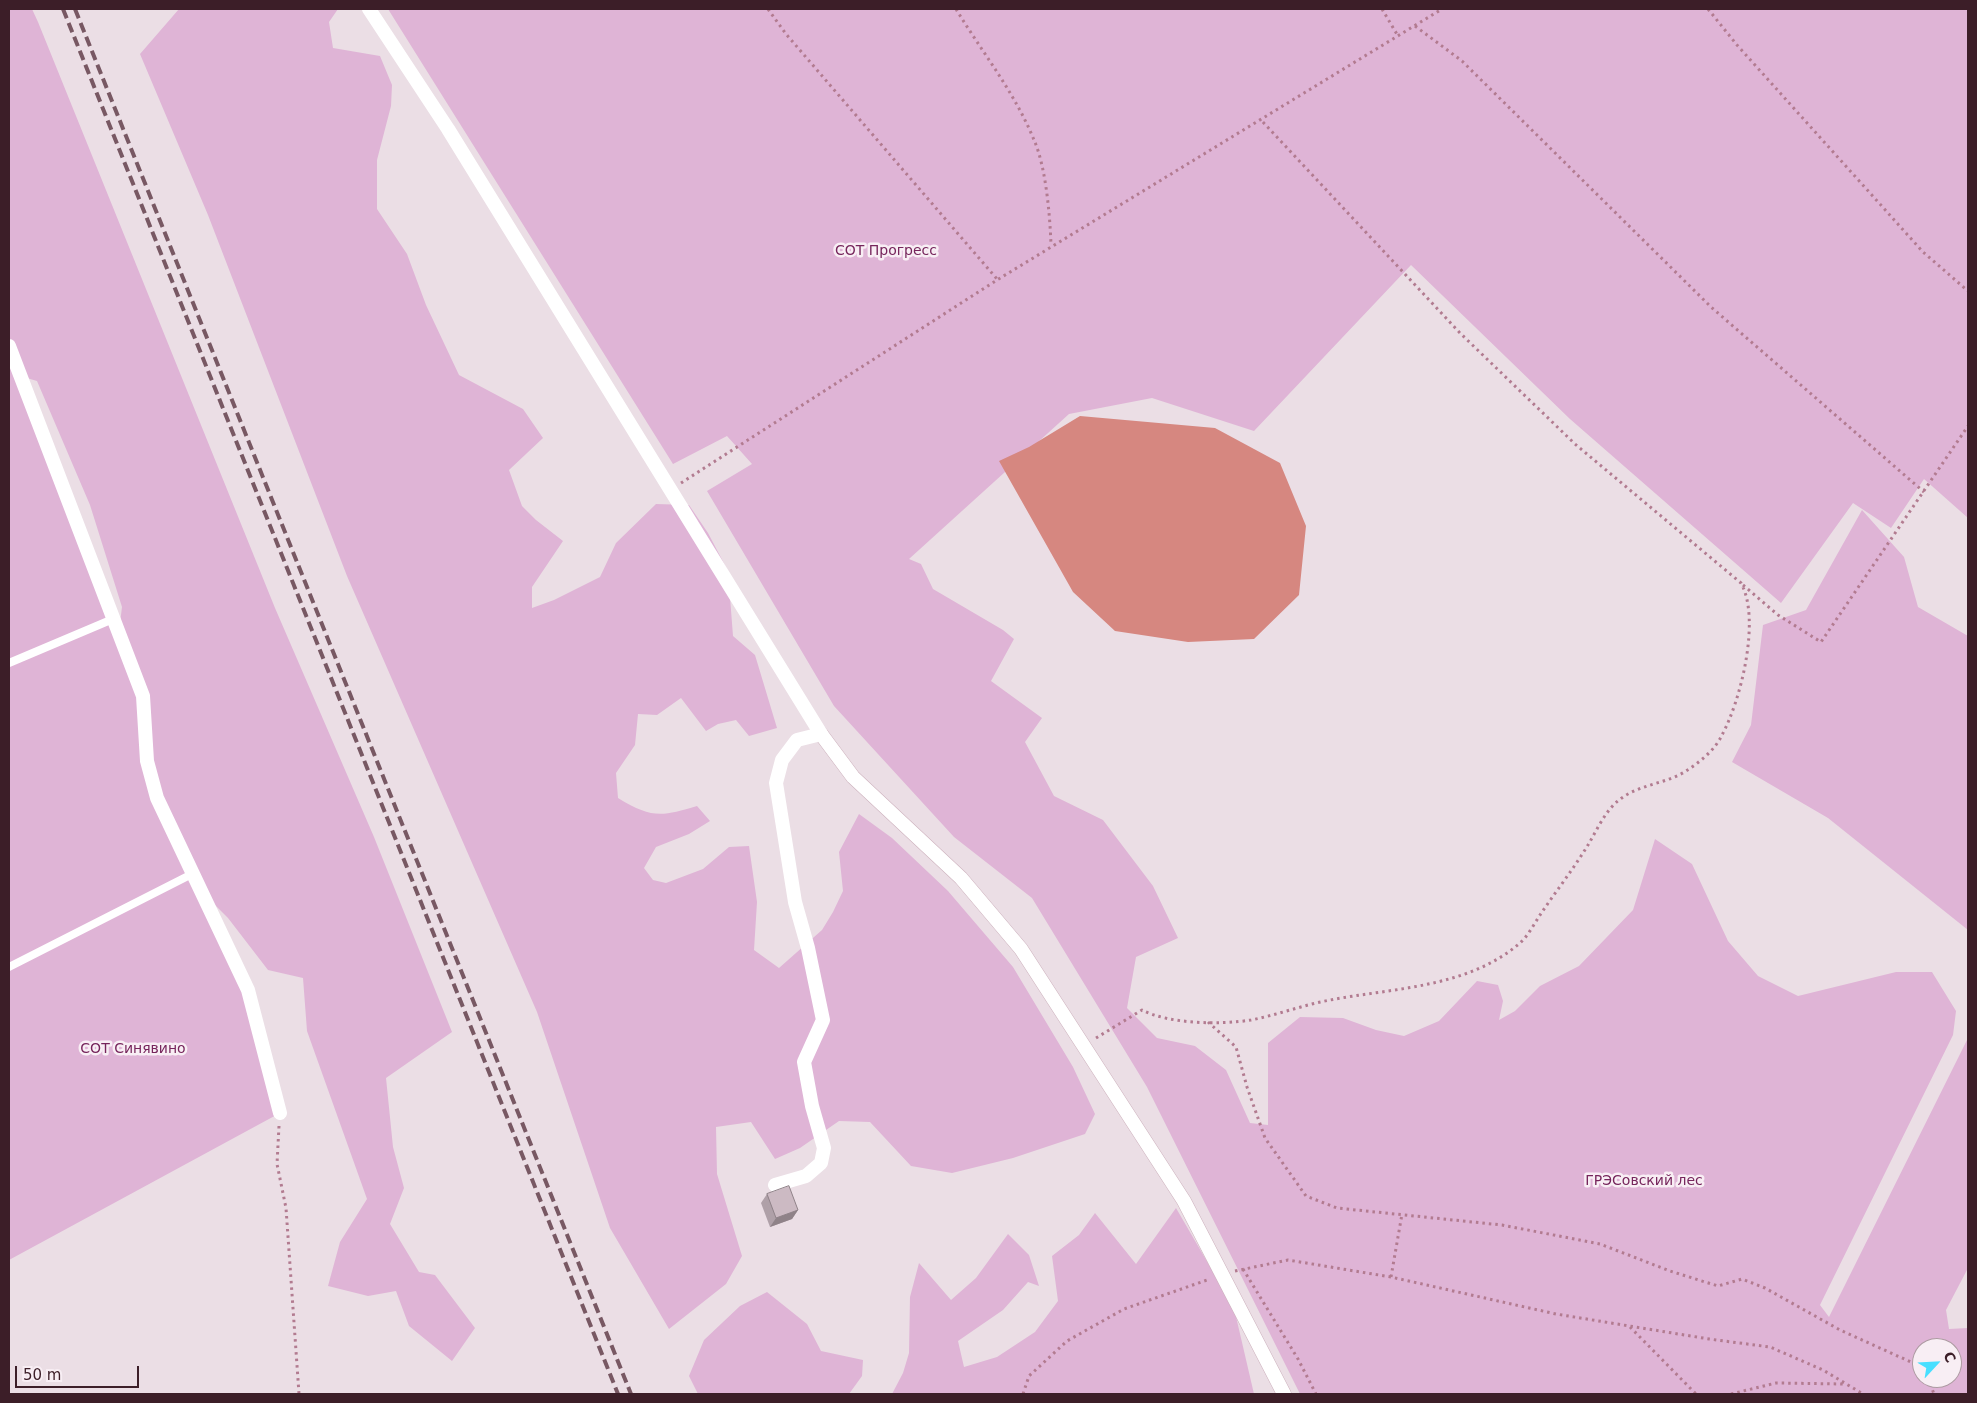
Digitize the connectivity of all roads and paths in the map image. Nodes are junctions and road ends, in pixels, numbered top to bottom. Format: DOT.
graph roads {
  1 [pos="370,9"];
  2 [pos="768,9"];
  3 [pos="956,9"];
  4 [pos="1382,9"];
  5 [pos="1442,9"];
  6 [pos="1708,9"];
  7 [pos="1415,26"];
  8 [pos="1398,36"];
  9 [pos="1261,120"];
  10 [pos="1051,246"];
  11 [pos="997,280"];
  12 [pos="1968,291"];
  13 [pos="10,351"];
  14 [pos="1968,426"];
  15 [pos="670,490"];
  16 [pos="1924,492"];
  17 [pos="1741,583"];
  18 [pos="113,619"];
  19 [pos="9,663"];
  20 [pos="820,734"];
  21 [pos="192,874"];
  22 [pos="9,968"];
  23 [pos="1208,1021"];
  24 [pos="1084,1046"];
  25 [pos="280,1113"];
  26 [pos="775,1185"];
  27 [pos="1402,1214"];
  28 [pos="1243,1269"];
  29 [pos="1224,1274"];
  30 [pos="1391,1277"];
  31 [pos="1629,1326"];
  32 [pos="1912,1362"];
  33 [pos="1846,1384"];
  34 [pos="300,1394"];
  35 [pos="1023,1394"];
  36 [pos="1284,1394"];
  37 [pos="1316,1394"];
  38 [pos="1696,1394"];
  39 [pos="1731,1394"];
  40 [pos="1863,1394"];
  1 -- 15 [label="street"];
  2 -- 11 [label="path"];
  3 -- 10 [label="path"];
  4 -- 8 [label="path"];
  5 -- 7 [label="path"];
  6 -- 12 [label="path"];
  7 -- 8 [label="path"];
  7 -- 16 [label="path"];
  8 -- 9 [label="path"];
  9 -- 10 [label="path"];
  9 -- 17 [label="path"];
  10 -- 11 [label="path"];
  11 -- 15 [label="path"];
  13 -- 18 [label="street"];
  14 -- 16 [label="path"];
  15 -- 20 [label="street"];
  16 -- 17 [label="path"];
  17 -- 23 [label="path"];
  18 -- 19 [label="lane"];
  18 -- 21 [label="street"];
  20 -- 24 [label="street"];
  20 -- 26 [label="street"];
  21 -- 22 [label="lane"];
  21 -- 25 [label="street"];
  23 -- 24 [label="path"];
  23 -- 27 [label="path"];
  24 -- 29 [label="street"];
  25 -- 34 [label="path"];
  27 -- 30 [label="path"];
  27 -- 32 [label="path"];
  28 -- 29 [label="path"];
  28 -- 30 [label="path"];
  28 -- 37 [label="path"];
  29 -- 35 [label="path"];
  29 -- 36 [label="street"];
  30 -- 31 [label="path"];
  31 -- 33 [label="path"];
  31 -- 38 [label="path"];
  33 -- 39 [label="path"];
  33 -- 40 [label="path"];
}
